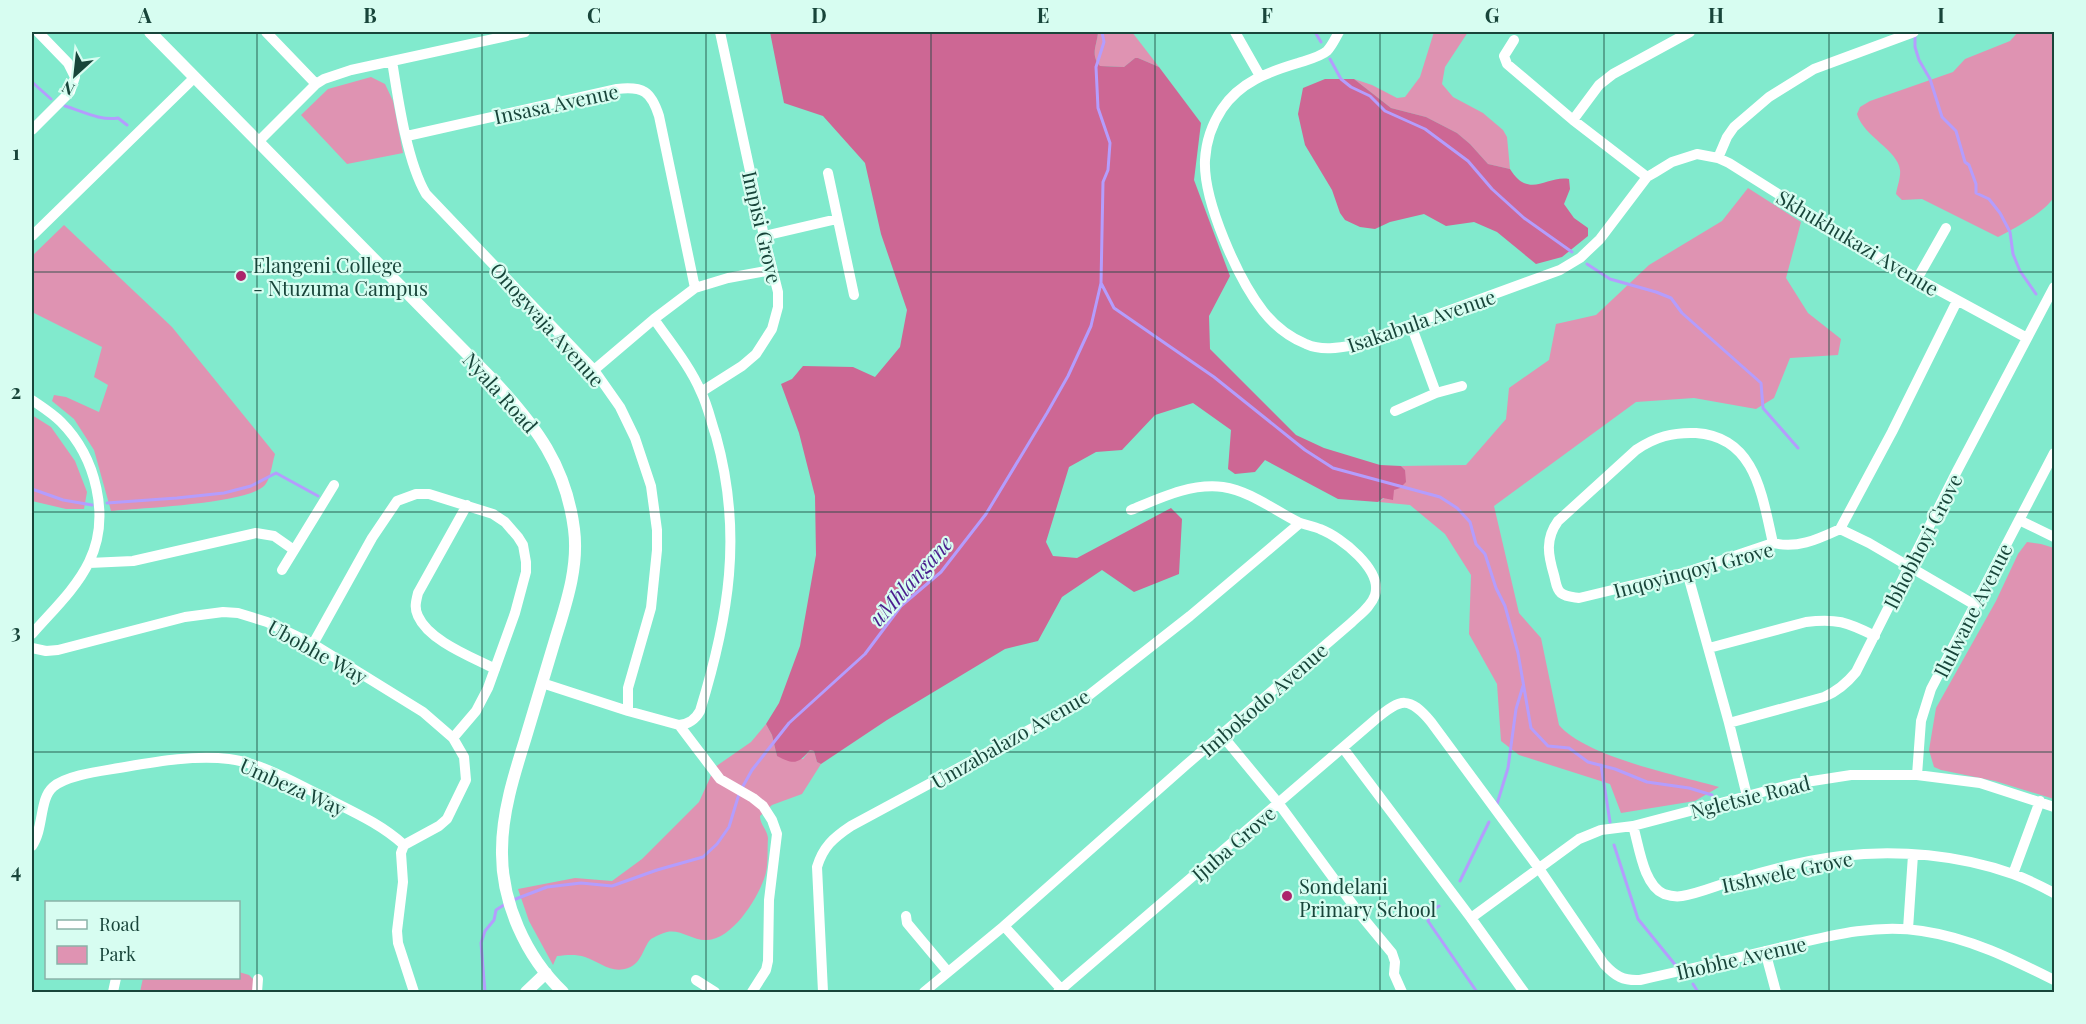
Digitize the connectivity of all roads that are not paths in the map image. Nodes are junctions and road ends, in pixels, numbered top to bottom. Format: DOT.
graph roads {
  1 [pos="38,32"];
  2 [pos="150,32"];
  3 [pos="266,32"];
  4 [pos="525,32"];
  5 [pos="720,32"];
  6 [pos="1235,32"];
  7 [pos="1339,32"];
  8 [pos="1690,32"];
  9 [pos="1914,32"];
  10 [pos="1514,40"];
  11 [pos="392,61"];
  12 [pos="1260,76"];
  13 [pos="194,78"];
  14 [pos="316,84"];
  15 [pos="1573,120"];
  16 [pos="32,130"];
  17 [pos="407,136"];
  18 [pos="259,141"];
  19 [pos="1718,158"];
  20 [pos="828,172"];
  21 [pos="1647,177"];
  22 [pos="837,219"];
  23 [pos="1947,228"];
  24 [pos="32,236"];
  25 [pos="764,236"];
  26 [pos="772,270"];
  27 [pos="1917,279"];
  28 [pos="2055,287"];
  29 [pos="695,288"];
  30 [pos="854,295"];
  31 [pos="1957,301"];
  32 [pos="654,319"];
  33 [pos="1412,325"];
  34 [pos="2027,338"];
  35 [pos="594,370"];
  36 [pos="1462,386"];
  37 [pos="701,392"];
  38 [pos="1436,393"];
  39 [pos="32,400"];
  40 [pos="1395,411"];
  41 [pos="2055,453"];
  42 [pos="334,485"];
  43 [pos="467,505"];
  44 [pos="1131,510"];
  45 [pos="2019,520"];
  46 [pos="1300,523"];
  47 [pos="1840,529"];
  48 [pos="2055,537"];
  49 [pos="1773,543"];
  50 [pos="294,550"];
  51 [pos="89,563"];
  52 [pos="1909,568"];
  53 [pos="282,570"];
  54 [pos="1687,572"];
  55 [pos="1975,605"];
  56 [pos="32,634"];
  57 [pos="1875,636"];
  58 [pos="313,644"];
  59 [pos="32,648"];
  60 [pos="1709,648"];
  61 [pos="495,669"];
  62 [pos="542,683"];
  63 [pos="1411,703"];
  64 [pos="628,711"];
  65 [pos="1729,723"];
  66 [pos="679,724"];
  67 [pos="1221,734"];
  68 [pos="453,738"];
  69 [pos="1343,748"];
  70 [pos="1917,775"];
  71 [pos="1747,796"];
  72 [pos="2040,801"];
  73 [pos="1279,804"];
  74 [pos="2055,807"];
  75 [pos="1633,825"];
  76 [pos="404,845"];
  77 [pos="32,846"];
  78 [pos="1914,855"];
  79 [pos="1538,867"];
  80 [pos="2013,874"];
  81 [pos="2055,893"];
  82 [pos="906,916"];
  83 [pos="1471,918"];
  84 [pos="1004,926"];
  85 [pos="1908,929"];
  86 [pos="1765,951"];
  87 [pos="948,972"];
  88 [pos="546,973"];
  89 [pos="258,979"];
  90 [pos="696,980"];
  91 [pos="2055,980"];
  92 [pos="1060,991"];
  93 [pos="257,993"];
  94 [pos="414,993"];
  95 [pos="526,993"];
  96 [pos="563,993"];
  97 [pos="715,993"];
  98 [pos="752,993"];
  99 [pos="823,993"];
  100 [pos="924,993"];
  101 [pos="1402,993"];
  102 [pos="1524,993"];
  103 [pos="1776,993"];
  1 -- 16 [label="street"];
  2 -- 13 [label="street, Nyala Road"];
  3 -- 14 [label="street"];
  4 -- 11 [label="street"];
  5 -- 25 [label="street, Impisi Grove"];
  6 -- 12 [label="street"];
  7 -- 12 [label="street, Isakabula Avenue"];
  8 -- 15 [label="street"];
  9 -- 19 [label="street"];
  10 -- 15 [label="street"];
  11 -- 14 [label="street"];
  11 -- 17 [label="street, Onogwaja Avenue"];
  12 -- 33 [label="street, Isakabula Avenue"];
  13 -- 18 [label="street, Nyala Road"];
  13 -- 24 [label="street"];
  14 -- 18 [label="street"];
  15 -- 21 [label="street"];
  17 -- 29 [label="street, Insasa Avenue"];
  17 -- 35 [label="street, Onogwaja Avenue"];
  18 -- 62 [label="street, Nyala Road"];
  19 -- 21 [label="street, Isakabula Avenue"];
  19 -- 27 [label="street, Skhukhukazi Avenue"];
  20 -- 22 [label="street"];
  21 -- 33 [label="street, Isakabula Avenue"];
  22 -- 25 [label="street"];
  22 -- 30 [label="street"];
  23 -- 27 [label="street"];
  25 -- 26 [label="street, Impisi Grove"];
  26 -- 29 [label="street"];
  26 -- 37 [label="street, Impisi Grove"];
  27 -- 31 [label="street, Skhukhukazi Avenue"];
  28 -- 34 [label="street, Ibhobhoyi Grove"];
  29 -- 32 [label="street"];
  31 -- 34 [label="street, Skhukhukazi Avenue"];
  31 -- 47 [label="street"];
  32 -- 35 [label="street"];
  32 -- 37 [label="street"];
  33 -- 38 [label="street"];
  34 -- 52 [label="street, Ibhobhoyi Grove"];
  35 -- 64 [label="street, Onogwaja Avenue"];
  36 -- 38 [label="street"];
  37 -- 66 [label="street"];
  38 -- 40 [label="street"];
  39 -- 51 [label="street"];
  41 -- 45 [label="street, Ilulwane Avenue"];
  42 -- 50 [label="street"];
  43 -- 58 [label="street"];
  43 -- 61 [label="street"];
  43 -- 61 [label="street"];
  44 -- 46 [label="street, Imbokodo Avenue"];
  45 -- 48 [label="street"];
  45 -- 55 [label="street, Ilulwane Avenue"];
  46 -- 67 [label="street, Imbokodo Avenue"];
  46 -- 99 [label="street, Umzabalazo Avenue"];
  47 -- 49 [label="street, Inqoyinqoyi Grove"];
  47 -- 52 [label="street"];
  49 -- 54 [label="street, Inqoyinqoyi Grove"];
  49 -- 54 [label="street, Inqoyinqoyi Grove"];
  50 -- 51 [label="street"];
  50 -- 53 [label="street"];
  51 -- 56 [label="street"];
  52 -- 55 [label="street"];
  52 -- 57 [label="street, Ibhobhoyi Grove"];
  54 -- 60 [label="street"];
  55 -- 70 [label="street, Ilulwane Avenue"];
  57 -- 60 [label="street"];
  57 -- 65 [label="street, Ibhobhoyi Grove"];
  58 -- 59 [label="street, Ubobhe Way"];
  58 -- 68 [label="street, Ubobhe Way"];
  60 -- 65 [label="street"];
  61 -- 68 [label="street"];
  62 -- 64 [label="street"];
  62 -- 88 [label="street, Nyala Road"];
  63 -- 69 [label="street, Ijuba Grove"];
  63 -- 79 [label="street, Ihobhe Avenue"];
  64 -- 66 [label="street"];
  65 -- 71 [label="street"];
  66 -- 98 [label="street"];
  67 -- 73 [label="street"];
  67 -- 84 [label="street, Imbokodo Avenue"];
  68 -- 76 [label="street, Ubobhe Way"];
  69 -- 73 [label="street, Ijuba Grove"];
  69 -- 83 [label="street"];
  70 -- 71 [label="street, Ngletsie Road"];
  70 -- 72 [label="street, Ngletsie Road"];
  71 -- 75 [label="street, Ngletsie Road"];
  72 -- 74 [label="street, Ngletsie Road"];
  72 -- 80 [label="street"];
  73 -- 92 [label="street, Ijuba Grove"];
  73 -- 101 [label="street"];
  75 -- 78 [label="street, Itshwele Grove"];
  75 -- 79 [label="street, Ngletsie Road"];
  76 -- 77 [label="street, Umbeza Way"];
  76 -- 94 [label="street"];
  78 -- 80 [label="street, Itshwele Grove"];
  78 -- 85 [label="street"];
  79 -- 83 [label="street, Ngletsie Road"];
  79 -- 86 [label="street, Ihobhe Avenue"];
  80 -- 81 [label="street, Itshwele Grove"];
  82 -- 87 [label="street"];
  83 -- 102 [label="street"];
  84 -- 87 [label="street, Imbokodo Avenue"];
  84 -- 92 [label="street"];
  85 -- 86 [label="street, Ihobhe Avenue"];
  85 -- 91 [label="street, Ihobhe Avenue"];
  86 -- 103 [label="street"];
  87 -- 100 [label="street, Imbokodo Avenue"];
  88 -- 95 [label="street"];
  88 -- 96 [label="street, Nyala Road"];
  89 -- 93 [label="street"];
  90 -- 97 [label="street"];
}
